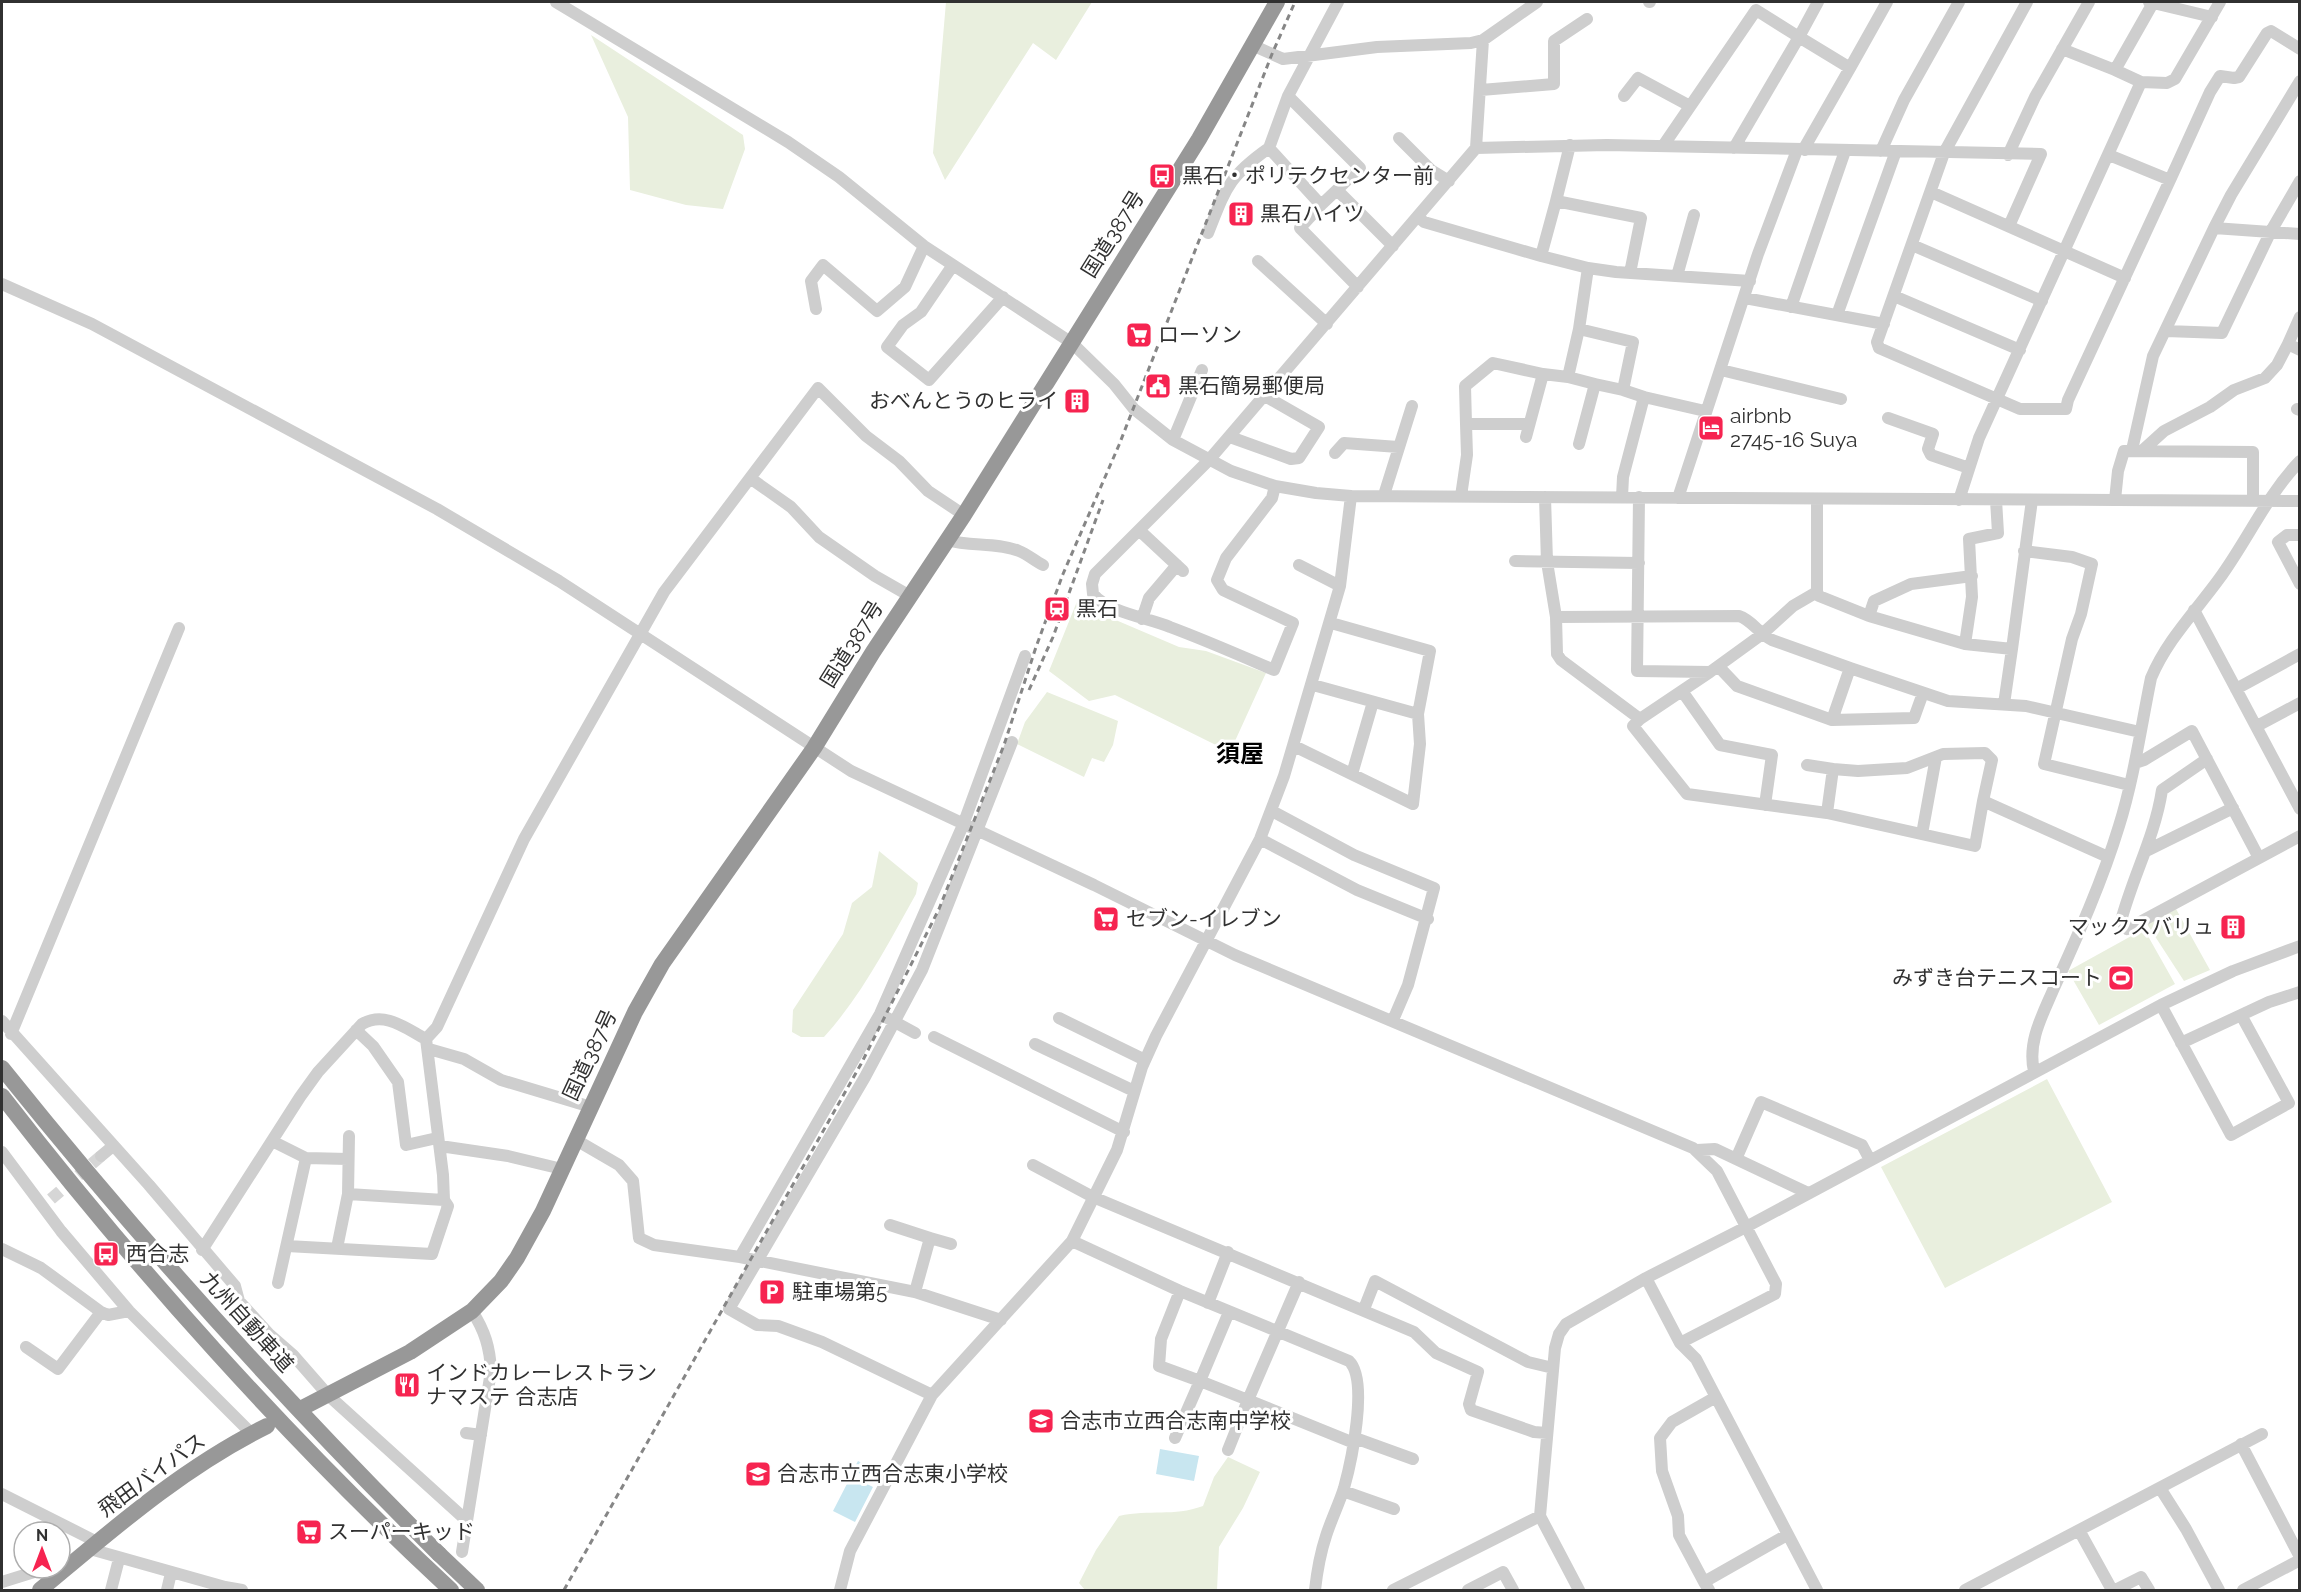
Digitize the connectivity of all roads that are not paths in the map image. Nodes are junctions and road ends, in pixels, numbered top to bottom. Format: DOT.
graph roads {
  1 [pos="556,2"];
  2 [pos="1277,2"];
  3 [pos="1338,2"];
  4 [pos="1537,2"];
  5 [pos="1818,2"];
  6 [pos="1887,2"];
  7 [pos="1959,2"];
  8 [pos="2027,2"];
  9 [pos="2089,2"];
  10 [pos="2151,2"];
  11 [pos="2220,2"];
  12 [pos="2212,17"];
  13 [pos="1587,19"];
  14 [pos="1798,37"];
  15 [pos="1484,40"];
  16 [pos="1252,45"];
  17 [pos="2062,49"];
  18 [pos="2300,50"];
  19 [pos="1310,55"];
  20 [pos="1850,68"];
  21 [pos="2115,69"];
  22 [pos="2300,81"];
  23 [pos="2141,82"];
  24 [pos="1481,90"];
  25 [pos="1288,96"];
  26 [pos="1624,96"];
  27 [pos="1690,106"];
  28 [pos="1399,138"];
  29 [pos="1570,145"];
  30 [pos="1663,146"];
  31 [pos="1269,148"];
  32 [pos="1476,148"];
  33 [pos="1734,148"];
  34 [pos="1801,150"];
  35 [pos="1845,151"];
  36 [pos="1881,151"];
  37 [pos="1896,151"];
  38 [pos="1944,153"];
  39 [pos="2008,155"];
  40 [pos="2109,155"];
  41 [pos="2170,180"];
  42 [pos="2300,180"];
  43 [pos="1449,181"];
  44 [pos="1337,190"];
  45 [pos="1930,192"];
  46 [pos="1556,201"];
  47 [pos="1321,206"];
  48 [pos="1694,215"];
  49 [pos="1418,217"];
  50 [pos="2009,226"];
  51 [pos="2214,228"];
  52 [pos="2271,231"];
  53 [pos="1208,233"];
  54 [pos="2300,234"];
  55 [pos="1912,244"];
  56 [pos="924,246"];
  57 [pos="1393,246"];
  58 [pos="2065,251"];
  59 [pos="1541,256"];
  60 [pos="1258,261"];
  61 [pos="953,265"];
  62 [pos="1588,268"];
  63 [pos="1630,273"];
  64 [pos="1677,276"];
  65 [pos="2125,278"];
  66 [pos="1750,282"];
  67 [pos="2,284"];
  68 [pos="1358,287"];
  69 [pos="1894,296"];
  70 [pos="1003,297"];
  71 [pos="1745,298"];
  72 [pos="2042,301"];
  73 [pos="1791,307"];
  74 [pos="816,309"];
  75 [pos="1837,315"];
  76 [pos="2300,317"];
  77 [pos="1327,324"];
  78 [pos="1884,324"];
  79 [pos="1579,329"];
  80 [pos="2166,331"];
  81 [pos="1072,343"];
  82 [pos="2288,344"];
  83 [pos="2020,350"];
  84 [pos="2300,350"];
  85 [pos="1202,370"];
  86 [pos="1721,370"];
  87 [pos="1543,374"];
  88 [pos="1568,377"];
  89 [pos="1595,384"];
  90 [pos="1623,390"];
  91 [pos="1265,396"];
  92 [pos="1644,397"];
  93 [pos="1841,399"];
  94 [pos="1996,400"];
  95 [pos="1412,406"];
  96 [pos="1705,411"];
  97 [pos="1888,418"];
  98 [pos="1466,424"];
  99 [pos="1529,424"];
  100 [pos="1230,436"];
  101 [pos="1526,437"];
  102 [pos="1173,440"];
  103 [pos="1579,444"];
  104 [pos="1398,447"];
  105 [pos="2138,450"];
  106 [pos="1335,453"];
  107 [pos="1209,460"];
  108 [pos="2300,460"];
  109 [pos="1969,468"];
  110 [pos="750,478"];
  111 [pos="1275,486"];
  112 [pos="1384,495"];
  113 [pos="1351,496"];
  114 [pos="1461,496"];
  115 [pos="1545,497"];
  116 [pos="1622,497"];
  117 [pos="1639,497"];
  118 [pos="1678,498"];
  119 [pos="1817,499"];
  120 [pos="1959,500"];
  121 [pos="1996,500"];
  122 [pos="2032,500"];
  123 [pos="2115,500"];
  124 [pos="2253,501"];
  125 [pos="2269,501"];
  126 [pos="2300,501"];
  127 [pos="964,515"];
  128 [pos="1138,530"];
  129 [pos="2300,536"];
  130 [pos="947,540"];
  131 [pos="2024,551"];
  132 [pos="1515,561"];
  133 [pos="1547,562"];
  134 [pos="1639,562"];
  135 [pos="1299,565"];
  136 [pos="1044,566"];
  137 [pos="1972,576"];
  138 [pos="2300,584"];
  139 [pos="1340,586"];
  140 [pos="1817,592"];
  141 [pos="910,596"];
  142 [pos="2194,610"];
  143 [pos="1869,616"];
  144 [pos="1556,617"];
  145 [pos="1638,617"];
  146 [pos="1142,619"];
  147 [pos="1331,623"];
  148 [pos="179,628"];
  149 [pos="640,633"];
  150 [pos="1761,634"];
  151 [pos="1965,644"];
  152 [pos="2012,649"];
  153 [pos="2300,654"];
  154 [pos="1025,656"];
  155 [pos="1850,668"];
  156 [pos="1714,669"];
  157 [pos="1313,685"];
  158 [pos="2236,689"];
  159 [pos="1682,691"];
  160 [pos="1923,693"];
  161 [pos="1373,702"];
  162 [pos="2004,704"];
  163 [pos="2300,704"];
  164 [pos="2056,713"];
  165 [pos="1418,714"];
  166 [pos="1640,719"];
  167 [pos="1832,720"];
  168 [pos="2257,726"];
  169 [pos="2140,732"];
  170 [pos="1012,742"];
  171 [pos="1294,746"];
  172 [pos="814,747"];
  173 [pos="1936,757"];
  174 [pos="2207,759"];
  175 [pos="2135,763"];
  176 [pos="1807,765"];
  177 [pos="1833,769"];
  178 [pos="1352,774"];
  179 [pos="2129,785"];
  180 [pos="1983,801"];
  181 [pos="1765,805"];
  182 [pos="2233,808"];
  183 [pos="2300,809"];
  184 [pos="1272,811"];
  185 [pos="1827,813"];
  186 [pos="963,825"];
  187 [pos="977,832"];
  188 [pos="1922,834"];
  189 [pos="2300,836"];
  190 [pos="1260,839"];
  191 [pos="2145,851"];
  192 [pos="2108,857"];
  193 [pos="2259,858"];
  194 [pos="1428,919"];
  195 [pos="1205,941"];
  196 [pos="2300,946"];
  197 [pos="2300,992"];
  198 [pos="2161,1005"];
  199 [pos="880,1014"];
  200 [pos="2241,1015"];
  201 [pos="1059,1018"];
  202 [pos="1394,1020"];
  203 [pos="2,1021"];
  204 [pos="896,1022"];
  205 [pos="356,1030"];
  206 [pos="915,1033"];
  207 [pos="11,1034"];
  208 [pos="934,1037"];
  209 [pos="2181,1043"];
  210 [pos="427,1044"];
  211 [pos="1035,1044"];
  212 [pos="1145,1060"];
  213 [pos="2,1068"];
  214 [pos="2034,1071"];
  215 [pos="1134,1090"];
  216 [pos="2,1096"];
  217 [pos="591,1107"];
  218 [pos="1124,1132"];
  219 [pos="349,1136"];
  220 [pos="576,1140"];
  221 [pos="272,1141"];
  222 [pos="438,1142"];
  223 [pos="113,1146"];
  224 [pos="1697,1150"];
  225 [pos="2,1152"];
  226 [pos="101,1156"];
  227 [pos="306,1158"];
  228 [pos="348,1159"];
  229 [pos="1736,1159"];
  230 [pos="1870,1160"];
  231 [pos="1033,1165"];
  232 [pos="562,1169"];
  233 [pos="1808,1193"];
  234 [pos="348,1194"];
  235 [pos="1093,1197"];
  236 [pos="444,1200"];
  237 [pos="890,1225"];
  238 [pos="1746,1227"];
  239 [pos="930,1238"];
  240 [pos="1072,1241"];
  241 [pos="951,1244"];
  242 [pos="287,1246"];
  243 [pos="337,1248"];
  244 [pos="2,1249"];
  245 [pos="202,1250"];
  246 [pos="1228,1252"];
  247 [pos="740,1257"];
  248 [pos="758,1262"];
  249 [pos="1646,1278"];
  250 [pos="1299,1282"];
  251 [pos="278,1283"];
  252 [pos="1180,1291"];
  253 [pos="915,1292"];
  254 [pos="1208,1303"];
  255 [pos="1364,1309"];
  256 [pos="129,1311"];
  257 [pos="472,1311"];
  258 [pos="101,1312"];
  259 [pos="1229,1312"];
  260 [pos="1001,1320"];
  261 [pos="1277,1332"];
  262 [pos="1680,1343"];
  263 [pos="26,1347"];
  264 [pos="1553,1368"];
  265 [pos="1200,1381"];
  266 [pos="328,1395"];
  267 [pos="932,1395"];
  268 [pos="1716,1397"];
  269 [pos="1248,1400"];
  270 [pos="304,1407"];
  271 [pos="259,1430"];
  272 [pos="466,1432"];
  273 [pos="1547,1432"];
  274 [pos="2262,1434"];
  275 [pos="481,1435"];
  276 [pos="1175,1438"];
  277 [pos="1354,1440"];
  278 [pos="2241,1444"];
  279 [pos="1228,1449"];
  280 [pos="1413,1459"];
  281 [pos="2160,1488"];
  282 [pos="1343,1491"];
  283 [pos="2,1494"];
  284 [pos="1394,1509"];
  285 [pos="1540,1516"];
  286 [pos="466,1520"];
  287 [pos="2080,1532"];
  288 [pos="1787,1535"];
  289 [pos="93,1546"];
  290 [pos="462,1552"];
  291 [pos="119,1559"];
  292 [pos="2300,1559"];
  293 [pos="72,1560"];
  294 [pos="171,1573"];
  295 [pos="1706,1586"];
  296 [pos="225,1589"];
  297 [pos="111,1590"];
  298 [pos="167,1590"];
  299 [pos="242,1590"];
  300 [pos="451,1590"];
  301 [pos="477,1590"];
  302 [pos="840,1590"];
  303 [pos="1315,1590"];
  304 [pos="1393,1590"];
  305 [pos="1468,1590"];
  306 [pos="1513,1590"];
  307 [pos="1580,1590"];
  308 [pos="1817,1590"];
  309 [pos="1965,1590"];
  310 [pos="2114,1590"];
  311 [pos="2149,1590"];
  312 [pos="2219,1590"];
  313 [pos="2243,1590"];
  1 -- 56 [label="street"];
  2 -- 16 [label="highway, 国道387号"];
  3 -- 19 [label="street"];
  4 -- 15 [label="street"];
  5 -- 14 [label="street"];
  6 -- 20 [label="street"];
  7 -- 36 [label="street"];
  8 -- 38 [label="street"];
  9 -- 17 [label="street"];
  10 -- 12 [label="street"];
  10 -- 21 [label="street"];
  11 -- 12 [label="street"];
  12 -- 23 [label="street"];
  13 -- 24 [label="street"];
  14 -- 20 [label="street"];
  14 -- 27 [label="street"];
  14 -- 33 [label="street"];
  15 -- 19 [label="street"];
  15 -- 24 [label="street"];
  16 -- 19 [label="street"];
  16 -- 81 [label="highway, 国道387号"];
  17 -- 21 [label="street"];
  17 -- 39 [label="street"];
  18 -- 41 [label="street"];
  19 -- 25 [label="street"];
  20 -- 34 [label="street"];
  21 -- 23 [label="street"];
  22 -- 51 [label="street"];
  23 -- 40 [label="street"];
  24 -- 32 [label="street"];
  25 -- 31 [label="street"];
  25 -- 44 [label="street"];
  26 -- 27 [label="street"];
  27 -- 30 [label="street"];
  28 -- 43 [label="street"];
  29 -- 30 [label="street"];
  29 -- 32 [label="street"];
  29 -- 46 [label="street"];
  30 -- 33 [label="street"];
  31 -- 47 [label="street"];
  31 -- 53 [label="street"];
  32 -- 43 [label="street"];
  33 -- 34 [label="street"];
  34 -- 35 [label="street"];
  34 -- 66 [label="street"];
  35 -- 36 [label="street"];
  35 -- 73 [label="street"];
  36 -- 37 [label="street"];
  37 -- 38 [label="street"];
  37 -- 75 [label="street"];
  38 -- 39 [label="street"];
  38 -- 45 [label="street"];
  39 -- 50 [label="street"];
  40 -- 41 [label="street"];
  40 -- 58 [label="street"];
  41 -- 65 [label="street"];
  42 -- 52 [label="street"];
  43 -- 49 [label="street"];
  44 -- 47 [label="street"];
  44 -- 57 [label="street"];
  45 -- 50 [label="street"];
  45 -- 55 [label="street"];
  46 -- 59 [label="street"];
  46 -- 63 [label="street"];
  47 -- 68 [label="street"];
  48 -- 64 [label="street"];
  49 -- 57 [label="street"];
  49 -- 59 [label="street"];
  50 -- 58 [label="street"];
  51 -- 52 [label="street"];
  51 -- 80 [label="street"];
  52 -- 54 [label="street"];
  52 -- 80 [label="street"];
  55 -- 69 [label="street"];
  55 -- 72 [label="street"];
  56 -- 61 [label="street"];
  56 -- 74 [label="street"];
  57 -- 68 [label="street"];
  58 -- 65 [label="street"];
  58 -- 72 [label="street"];
  59 -- 62 [label="street"];
  60 -- 77 [label="street"];
  61 -- 70 [label="street"];
  61 -- 70 [label="street"];
  62 -- 63 [label="street"];
  62 -- 79 [label="street"];
  63 -- 64 [label="street"];
  64 -- 66 [label="street"];
  65 -- 94 [label="street"];
  66 -- 71 [label="street"];
  67 -- 149 [label="street"];
  68 -- 77 [label="street"];
  69 -- 78 [label="street"];
  69 -- 83 [label="street"];
  70 -- 81 [label="street"];
  71 -- 73 [label="street"];
  71 -- 86 [label="street"];
  72 -- 83 [label="street"];
  73 -- 75 [label="street"];
  75 -- 78 [label="street"];
  76 -- 82 [label="street"];
  77 -- 91 [label="street"];
  78 -- 94 [label="street"];
  79 -- 88 [label="street"];
  79 -- 90 [label="street"];
  80 -- 105 [label="street"];
  81 -- 102 [label="street"];
  81 -- 127 [label="highway, 国道387号"];
  82 -- 84 [label="street"];
  82 -- 105 [label="street"];
  83 -- 94 [label="street"];
  85 -- 102 [label="street"];
  86 -- 93 [label="street"];
  86 -- 96 [label="street"];
  87 -- 88 [label="street"];
  87 -- 98 [label="street"];
  87 -- 99 [label="street"];
  88 -- 89 [label="street"];
  89 -- 90 [label="street"];
  89 -- 103 [label="street"];
  90 -- 92 [label="street"];
  91 -- 100 [label="street"];
  91 -- 100 [label="street"];
  92 -- 96 [label="street"];
  92 -- 116 [label="street"];
  94 -- 109 [label="street"];
  95 -- 104 [label="street"];
  96 -- 118 [label="street"];
  97 -- 109 [label="street"];
  98 -- 99 [label="street"];
  98 -- 114 [label="street"];
  99 -- 101 [label="street"];
  100 -- 107 [label="street"];
  102 -- 107 [label="street"];
  104 -- 106 [label="street"];
  104 -- 112 [label="street"];
  105 -- 123 [label="street"];
  105 -- 124 [label="street"];
  107 -- 111 [label="street"];
  107 -- 128 [label="street"];
  108 -- 125 [label="street"];
  109 -- 120 [label="street"];
  110 -- 127 [label="street"];
  110 -- 141 [label="street"];
  110 -- 149 [label="street"];
  111 -- 113 [label="street"];
  111 -- 146 [label="street"];
  112 -- 113 [label="street"];
  112 -- 114 [label="street"];
  113 -- 139 [label="street"];
  114 -- 115 [label="street"];
  115 -- 116 [label="street"];
  115 -- 133 [label="street"];
  116 -- 117 [label="street"];
  117 -- 118 [label="street"];
  117 -- 134 [label="street"];
  118 -- 119 [label="street"];
  119 -- 120 [label="street"];
  119 -- 140 [label="street"];
  120 -- 121 [label="street"];
  121 -- 122 [label="street"];
  121 -- 137 [label="street"];
  122 -- 123 [label="street"];
  122 -- 131 [label="street"];
  123 -- 124 [label="street"];
  124 -- 125 [label="street"];
  125 -- 126 [label="street"];
  125 -- 142 [label="street"];
  127 -- 130 [label="highway, 国道387号"];
  128 -- 146 [label="street"];
  128 -- 146 [label="street"];
  129 -- 138 [label="street"];
  130 -- 136 [label="street"];
  130 -- 141 [label="highway, 国道387号"];
  131 -- 152 [label="street"];
  131 -- 164 [label="street"];
  132 -- 133 [label="street"];
  133 -- 134 [label="street"];
  133 -- 144 [label="street"];
  134 -- 145 [label="street"];
  135 -- 139 [label="street"];
  137 -- 143 [label="street"];
  137 -- 151 [label="street"];
  139 -- 147 [label="street"];
  140 -- 143 [label="street"];
  140 -- 150 [label="street"];
  141 -- 172 [label="highway, 国道387号"];
  142 -- 158 [label="street"];
  142 -- 169 [label="street"];
  143 -- 151 [label="street"];
  144 -- 145 [label="street"];
  144 -- 166 [label="street"];
  145 -- 150 [label="street"];
  145 -- 156 [label="street"];
  147 -- 157 [label="street"];
  147 -- 165 [label="street"];
  148 -- 207 [label="street"];
  149 -- 172 [label="street"];
  149 -- 210 [label="street"];
  150 -- 155 [label="street"];
  150 -- 156 [label="street"];
  151 -- 152 [label="street"];
  152 -- 162 [label="street"];
  153 -- 158 [label="street"];
  154 -- 186 [label="street"];
  155 -- 160 [label="street"];
  155 -- 167 [label="street"];
  156 -- 159 [label="street"];
  156 -- 167 [label="street"];
  157 -- 161 [label="street"];
  157 -- 171 [label="street"];
  158 -- 168 [label="street"];
  159 -- 166 [label="street"];
  159 -- 181 [label="street"];
  160 -- 162 [label="street"];
  160 -- 167 [label="street"];
  161 -- 165 [label="street"];
  161 -- 178 [label="street"];
  162 -- 164 [label="street"];
  163 -- 168 [label="street"];
  164 -- 169 [label="street"];
  164 -- 179 [label="street"];
  165 -- 178 [label="street"];
  166 -- 181 [label="street"];
  168 -- 183 [label="street"];
  169 -- 175 [label="street"];
  170 -- 187 [label="street"];
  171 -- 178 [label="street"];
  171 -- 184 [label="street"];
  172 -- 186 [label="street"];
  172 -- 217 [label="highway, 国道387号"];
  173 -- 177 [label="street"];
  173 -- 180 [label="street"];
  173 -- 188 [label="street"];
  174 -- 175 [label="street"];
  174 -- 182 [label="street"];
  174 -- 191 [label="street"];
  175 -- 179 [label="street"];
  176 -- 177 [label="street"];
  177 -- 185 [label="street"];
  179 -- 192 [label="street"];
  180 -- 188 [label="street"];
  180 -- 192 [label="street"];
  181 -- 185 [label="street"];
  182 -- 191 [label="street"];
  182 -- 193 [label="street"];
  184 -- 190 [label="street"];
  184 -- 194 [label="street"];
  185 -- 188 [label="street"];
  186 -- 187 [label="street"];
  186 -- 199 [label="street"];
  187 -- 195 [label="street"];
  187 -- 204 [label="street"];
  189 -- 193 [label="street"];
  190 -- 194 [label="street"];
  190 -- 195 [label="street"];
  191 -- 193 [label="street"];
  192 -- 214 [label="street"];
  194 -- 202 [label="street"];
  195 -- 202 [label="street"];
  195 -- 212 [label="street"];
  196 -- 198 [label="street"];
  197 -- 200 [label="street"];
  198 -- 209 [label="street"];
  198 -- 214 [label="street"];
  199 -- 204 [label="street"];
  199 -- 247 [label="street"];
  200 -- 209 [label="street"];
  200 -- 209 [label="street"];
  201 -- 212 [label="street"];
  202 -- 224 [label="street"];
  203 -- 207 [label="street"];
  204 -- 206 [label="street"];
  204 -- 248 [label="street"];
  205 -- 210 [label="street"];
  205 -- 221 [label="street"];
  205 -- 222 [label="street"];
  207 -- 223 [label="street"];
  208 -- 218 [label="street"];
  210 -- 217 [label="street"];
  210 -- 222 [label="street"];
  211 -- 215 [label="street"];
  212 -- 215 [label="street"];
  213 -- 301 [label="highway, 九州自動車道, bridge"];
  214 -- 230 [label="street"];
  215 -- 218 [label="street"];
  216 -- 300 [label="highway, 九州自動車道"];
  217 -- 220 [label="highway, 国道387号"];
  218 -- 235 [label="street"];
  219 -- 228 [label="street"];
  220 -- 232 [label="highway, 国道387号"];
  220 -- 247 [label="street"];
  221 -- 227 [label="street"];
  221 -- 245 [label="street"];
  222 -- 232 [label="street"];
  222 -- 236 [label="street"];
  223 -- 226 [label="street"];
  223 -- 245 [label="street"];
  224 -- 229 [label="street"];
  224 -- 238 [label="street"];
  225 -- 256 [label="street"];
  227 -- 228 [label="street"];
  227 -- 242 [label="street"];
  228 -- 234 [label="street"];
  229 -- 230 [label="street"];
  229 -- 233 [label="street"];
  230 -- 233 [label="street"];
  231 -- 235 [label="street"];
  232 -- 257 [label="highway, 国道387号"];
  233 -- 238 [label="street"];
  234 -- 236 [label="street"];
  234 -- 243 [label="street"];
  235 -- 240 [label="street"];
  235 -- 246 [label="street"];
  236 -- 243 [label="street"];
  237 -- 239 [label="street"];
  238 -- 249 [label="street"];
  238 -- 262 [label="street"];
  239 -- 241 [label="street"];
  239 -- 253 [label="street"];
  240 -- 252 [label="street"];
  240 -- 260 [label="street"];
  242 -- 243 [label="street"];
  242 -- 251 [label="street"];
  244 -- 258 [label="street"];
  245 -- 266 [label="street"];
  246 -- 250 [label="street"];
  246 -- 254 [label="street"];
  247 -- 248 [label="street"];
  248 -- 253 [label="street"];
  248 -- 267 [label="street"];
  249 -- 262 [label="street"];
  249 -- 264 [label="street"];
  250 -- 255 [label="street"];
  250 -- 261 [label="street"];
  252 -- 254 [label="street"];
  252 -- 265 [label="street"];
  253 -- 260 [label="street"];
  254 -- 259 [label="street"];
  255 -- 264 [label="street"];
  255 -- 273 [label="street"];
  256 -- 258 [label="street"];
  256 -- 271 [label="street"];
  257 -- 266 [label="highway"];
  257 -- 275 [label="street"];
  258 -- 263 [label="street"];
  259 -- 261 [label="street"];
  259 -- 265 [label="street"];
  260 -- 267 [label="street"];
  261 -- 269 [label="street"];
  261 -- 277 [label="street"];
  262 -- 268 [label="street"];
  264 -- 273 [label="street"];
  265 -- 269 [label="street"];
  265 -- 276 [label="street"];
  266 -- 270 [label="highway"];
  266 -- 286 [label="street"];
  267 -- 302 [label="street"];
  268 -- 288 [label="street"];
  268 -- 295 [label="street"];
  269 -- 277 [label="street"];
  269 -- 279 [label="street"];
  271 -- 289 [label="highway, 飛田バイパス"];
  272 -- 275 [label="street"];
  273 -- 285 [label="street"];
  274 -- 278 [label="street"];
  275 -- 286 [label="street"];
  277 -- 280 [label="street"];
  277 -- 282 [label="street"];
  278 -- 281 [label="street"];
  278 -- 292 [label="street"];
  281 -- 287 [label="street"];
  281 -- 312 [label="street"];
  282 -- 284 [label="street"];
  282 -- 303 [label="street"];
  283 -- 289 [label="street"];
  285 -- 304 [label="street"];
  285 -- 307 [label="street"];
  286 -- 290 [label="street"];
  287 -- 309 [label="street"];
  287 -- 310 [label="street"];
  288 -- 295 [label="street"];
  288 -- 308 [label="street"];
  289 -- 291 [label="street"];
  289 -- 293 [label="highway, 飛田バイパス"];
  291 -- 294 [label="street"];
  291 -- 297 [label="street"];
  292 -- 313 [label="street"];
  294 -- 296 [label="street"];
  294 -- 298 [label="street"];
  296 -- 299 [label="street"];
  305 -- 306 [label="street"];
  310 -- 311 [label="street"];
}
